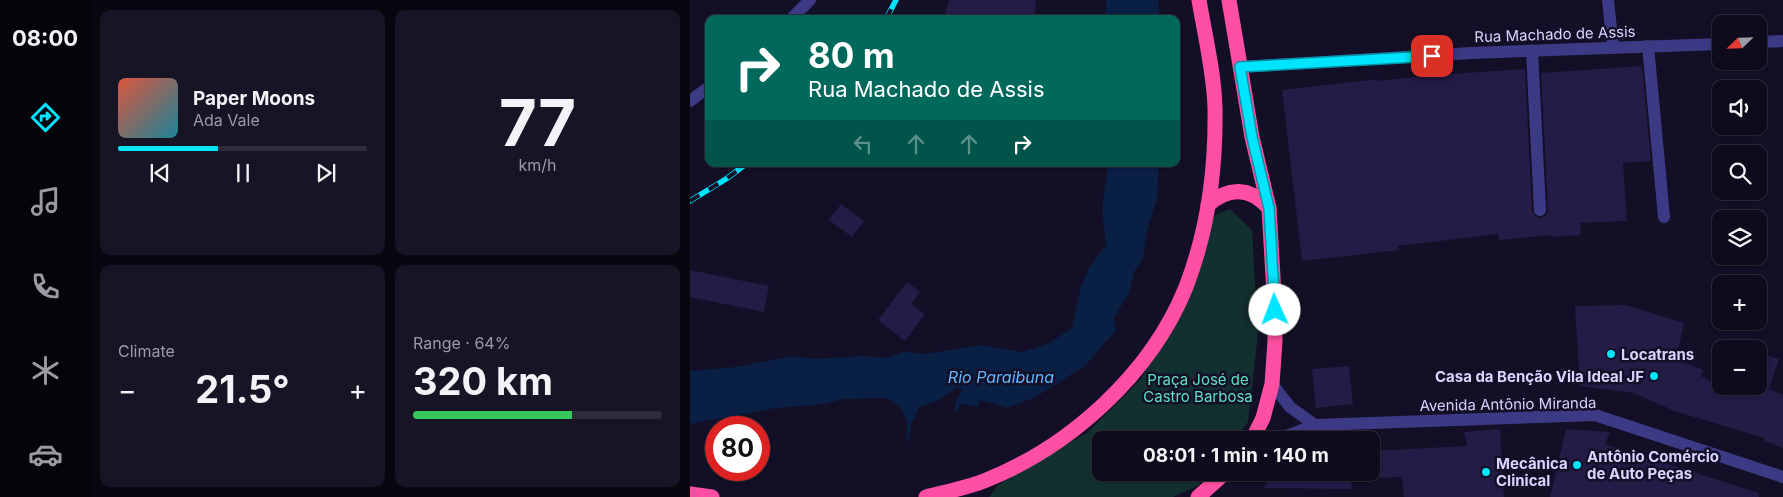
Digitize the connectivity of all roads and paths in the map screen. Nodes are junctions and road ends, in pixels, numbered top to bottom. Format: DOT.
graph roads {
  1 [pos="810,0"];
  2 [pos="1199,0"];
  3 [pos="1229,0"];
  4 [pos="1608,0"];
  5 [pos="795,15"];
  6 [pos="1783,41"];
  7 [pos="1768,42"];
  8 [pos="1712,44"];
  9 [pos="1648,46"];
  10 [pos="1613,48"];
  11 [pos="1532,51"];
  12 [pos="1240,67"];
  13 [pos="705,90"];
  14 [pos="690,101"];
  15 [pos="1208,205"];
  16 [pos="1269,208"];
  17 [pos="1540,210"];
  18 [pos="1664,217"];
  19 [pos="1272,384"];
  20 [pos="1315,425"];
  21 [pos="1256,431"];
  22 [pos="1299,431"];
  23 [pos="1783,477"];
  24 [pos="983,481"];
  25 [pos="1216,481"];
  26 [pos="690,494"];
  27 [pos="710,497"];
  28 [pos="926,497"];
  29 [pos="974,497"];
  30 [pos="1198,497"];
  1 -- 5 [label="street"];
  2 -- 15 [label="highway"];
  3 -- 12 [label="highway"];
  4 -- 10 [label="street"];
  6 -- 7 [label="street"];
  8 -- 9 [label="street, Rua Machado de Assis"];
  9 -- 10 [label="street, Rua Machado de Assis"];
  9 -- 18 [label="street"];
  10 -- 11 [label="street, Rua Machado de Assis"];
  11 -- 12 [label="street, Rua Machado de Assis"];
  11 -- 17 [label="street"];
  12 -- 16 [label="highway"];
  13 -- 14 [label="street"];
  15 -- 16 [label="highway"];
  15 -- 24 [label="highway"];
  16 -- 19 [label="highway"];
  19 -- 20 [label="street"];
  19 -- 21 [label="highway"];
  20 -- 22 [label="street, Avenida Antônio Miranda"];
  20 -- 23 [label="street, Avenida Antônio Miranda"];
  24 -- 28 [label="highway"];
  24 -- 29 [label="highway"];
  25 -- 30 [label="highway"];
  26 -- 27 [label="highway"];
}
